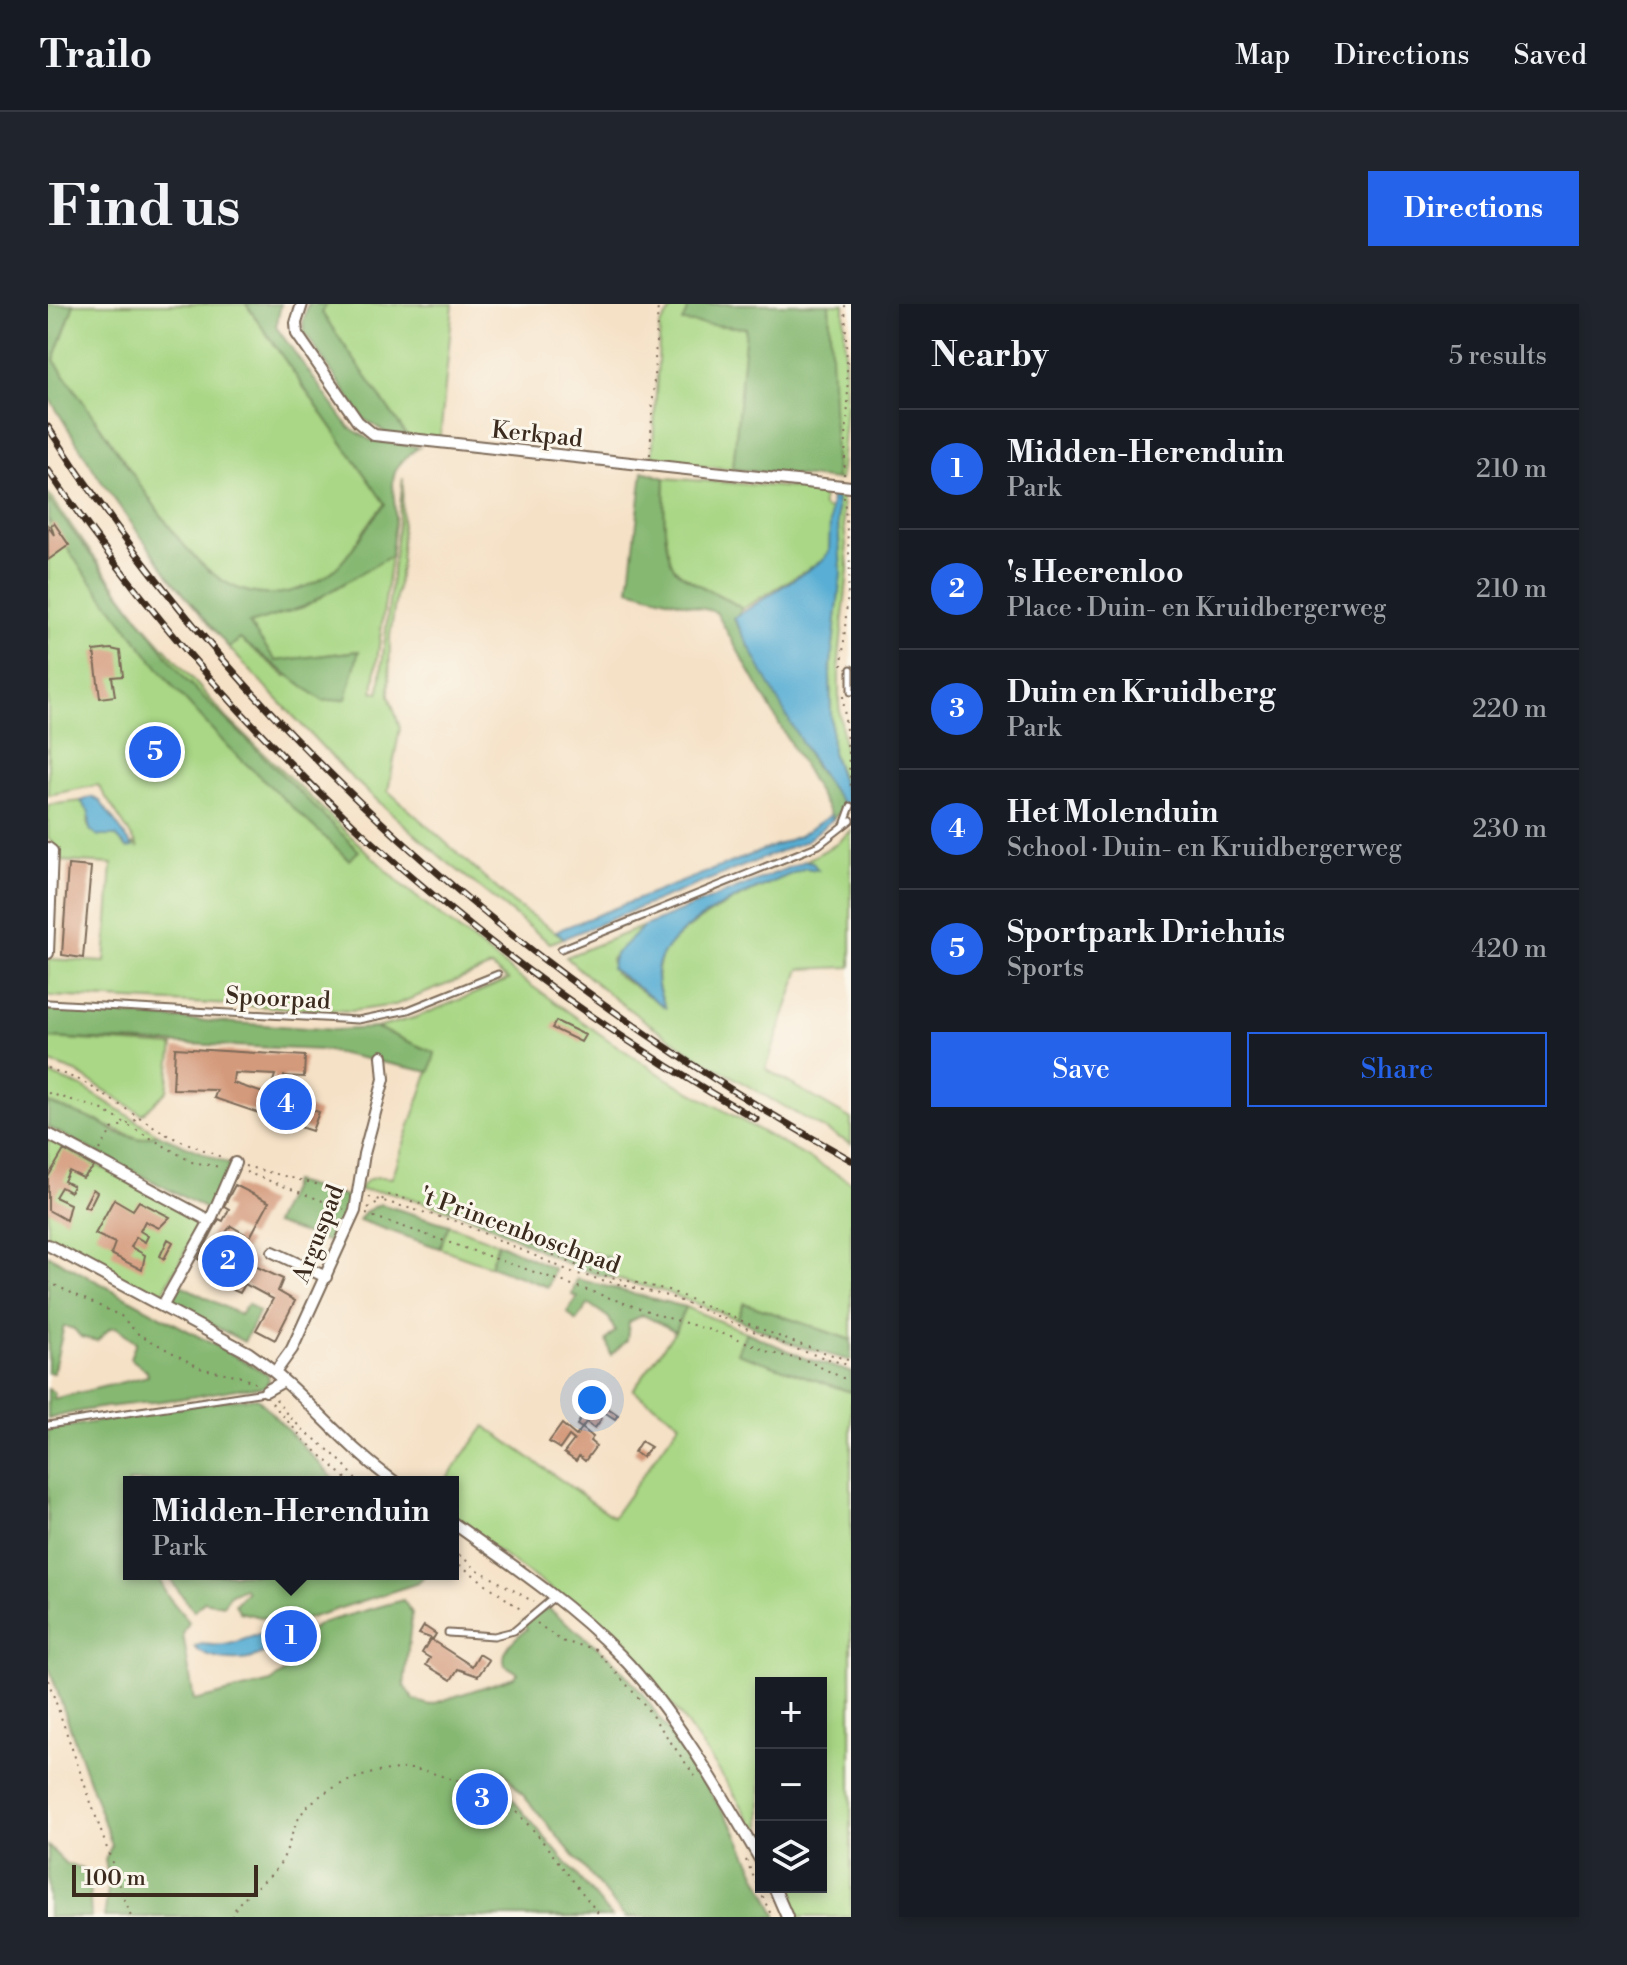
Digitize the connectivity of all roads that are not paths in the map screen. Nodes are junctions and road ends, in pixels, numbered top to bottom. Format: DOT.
graph roads {
  1 [pos="299,305"];
  2 [pos="847,487"];
  3 [pos="851,669"];
  4 [pos="851,692"];
  5 [pos="850,809"];
  6 [pos="851,820"];
  7 [pos="843,826"];
  8 [pos="48,848"];
  9 [pos="561,949"];
  10 [pos="48,953"];
  11 [pos="498,974"];
  12 [pos="48,1003"];
  13 [pos="382,1056"];
  14 [pos="48,1134"];
  15 [pos="234,1166"];
  16 [pos="210,1221"];
  17 [pos="48,1245"];
  18 [pos="273,1252"];
  19 [pos="326,1277"];
  20 [pos="163,1305"];
  21 [pos="276,1371"];
  22 [pos="284,1381"];
  23 [pos="268,1390"];
  24 [pos="48,1425"];
  25 [pos="387,1476"];
  26 [pos="459,1527"];
  27 [pos="552,1599"];
  28 [pos="448,1633"];
  29 [pos="755,1851"];
  30 [pos="777,1893"];
  31 [pos="787,1917"];
  1 -- 2 [label="street, Kerkpad"];
  3 -- 4 [label="lane"];
  5 -- 7 [label="lane"];
  6 -- 7 [label="lane"];
  7 -- 9 [label="lane"];
  8 -- 10 [label="street"];
  11 -- 12 [label="lane, Spoorpad"];
  13 -- 19 [label="street, Arguspad"];
  14 -- 16 [label="street"];
  15 -- 16 [label="street"];
  16 -- 20 [label="street"];
  17 -- 20 [label="street"];
  18 -- 19 [label="street"];
  19 -- 21 [label="street, Arguspad"];
  20 -- 21 [label="street"];
  21 -- 22 [label="street"];
  22 -- 23 [label="street"];
  22 -- 25 [label="street"];
  23 -- 24 [label="lane"];
  26 -- 29 [label="street"];
  27 -- 28 [label="lane"];
  30 -- 31 [label="street"];
}
